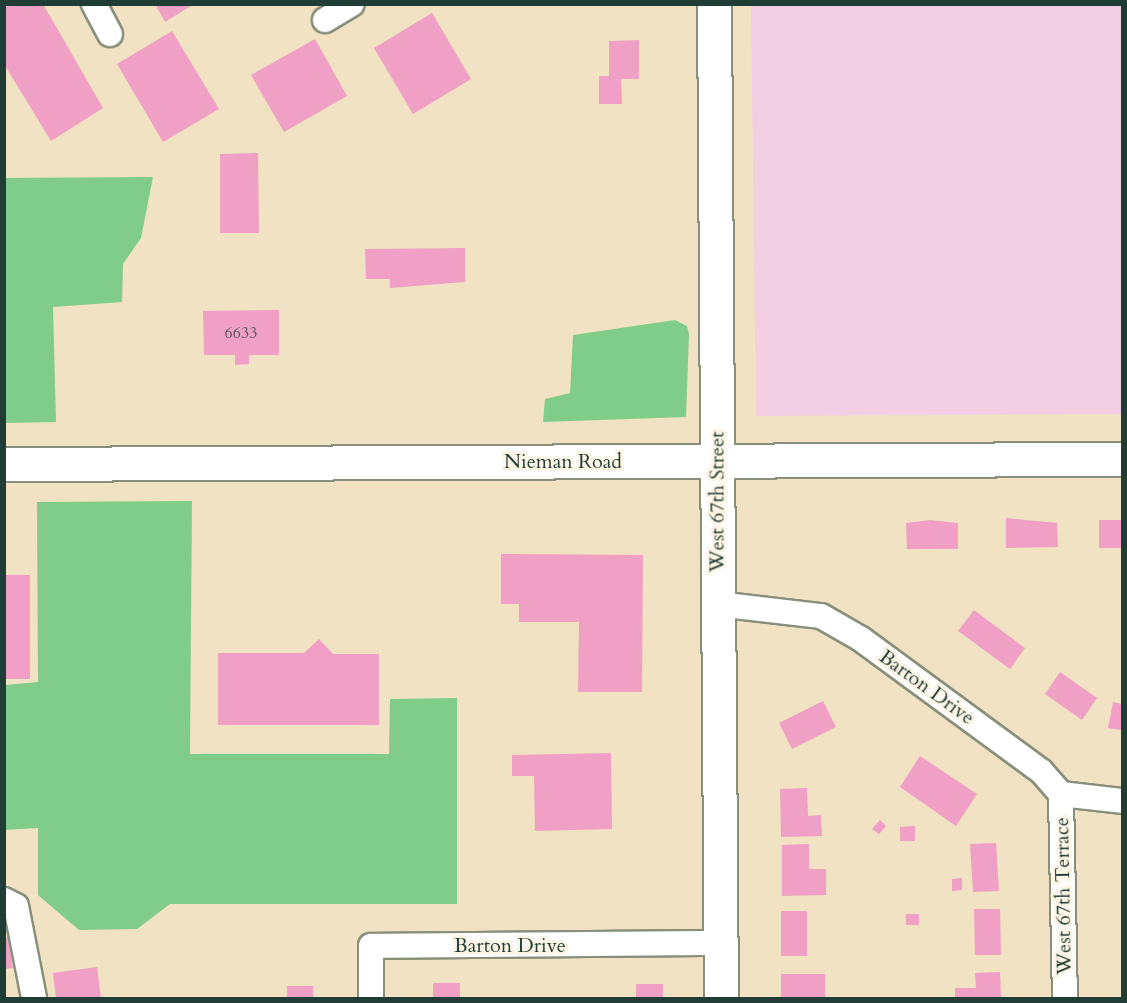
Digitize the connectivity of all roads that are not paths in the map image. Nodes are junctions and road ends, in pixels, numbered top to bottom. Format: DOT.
graph roads {
  1 [pos="94,4"];
  2 [pos="352,4"];
  3 [pos="714,4"];
  4 [pos="325,21"];
  5 [pos="111,34"];
  6 [pos="1122,459"];
  7 [pos="717,460"];
  8 [pos="4,464"];
  9 [pos="717,604"];
  10 [pos="1061,794"];
  11 [pos="1122,801"];
  12 [pos="4,900"];
  13 [pos="721,943"];
  14 [pos="34,999"];
  15 [pos="371,999"];
  16 [pos="722,999"];
  17 [pos="1065,999"];
  1 -- 5 [label="street"];
  2 -- 4 [label="street"];
  3 -- 7 [label="main road, West 67th Street"];
  6 -- 7 [label="main road, Nieman Road"];
  7 -- 8 [label="main road, Nieman Road"];
  7 -- 9 [label="main road, West 67th Street"];
  9 -- 10 [label="street, Barton Drive"];
  9 -- 13 [label="main road, West 67th Street"];
  10 -- 11 [label="street"];
  10 -- 17 [label="street, West 67th Terrace"];
  12 -- 14 [label="street"];
  13 -- 15 [label="street, Barton Drive"];
  13 -- 16 [label="main road, West 67th Street"];
}
